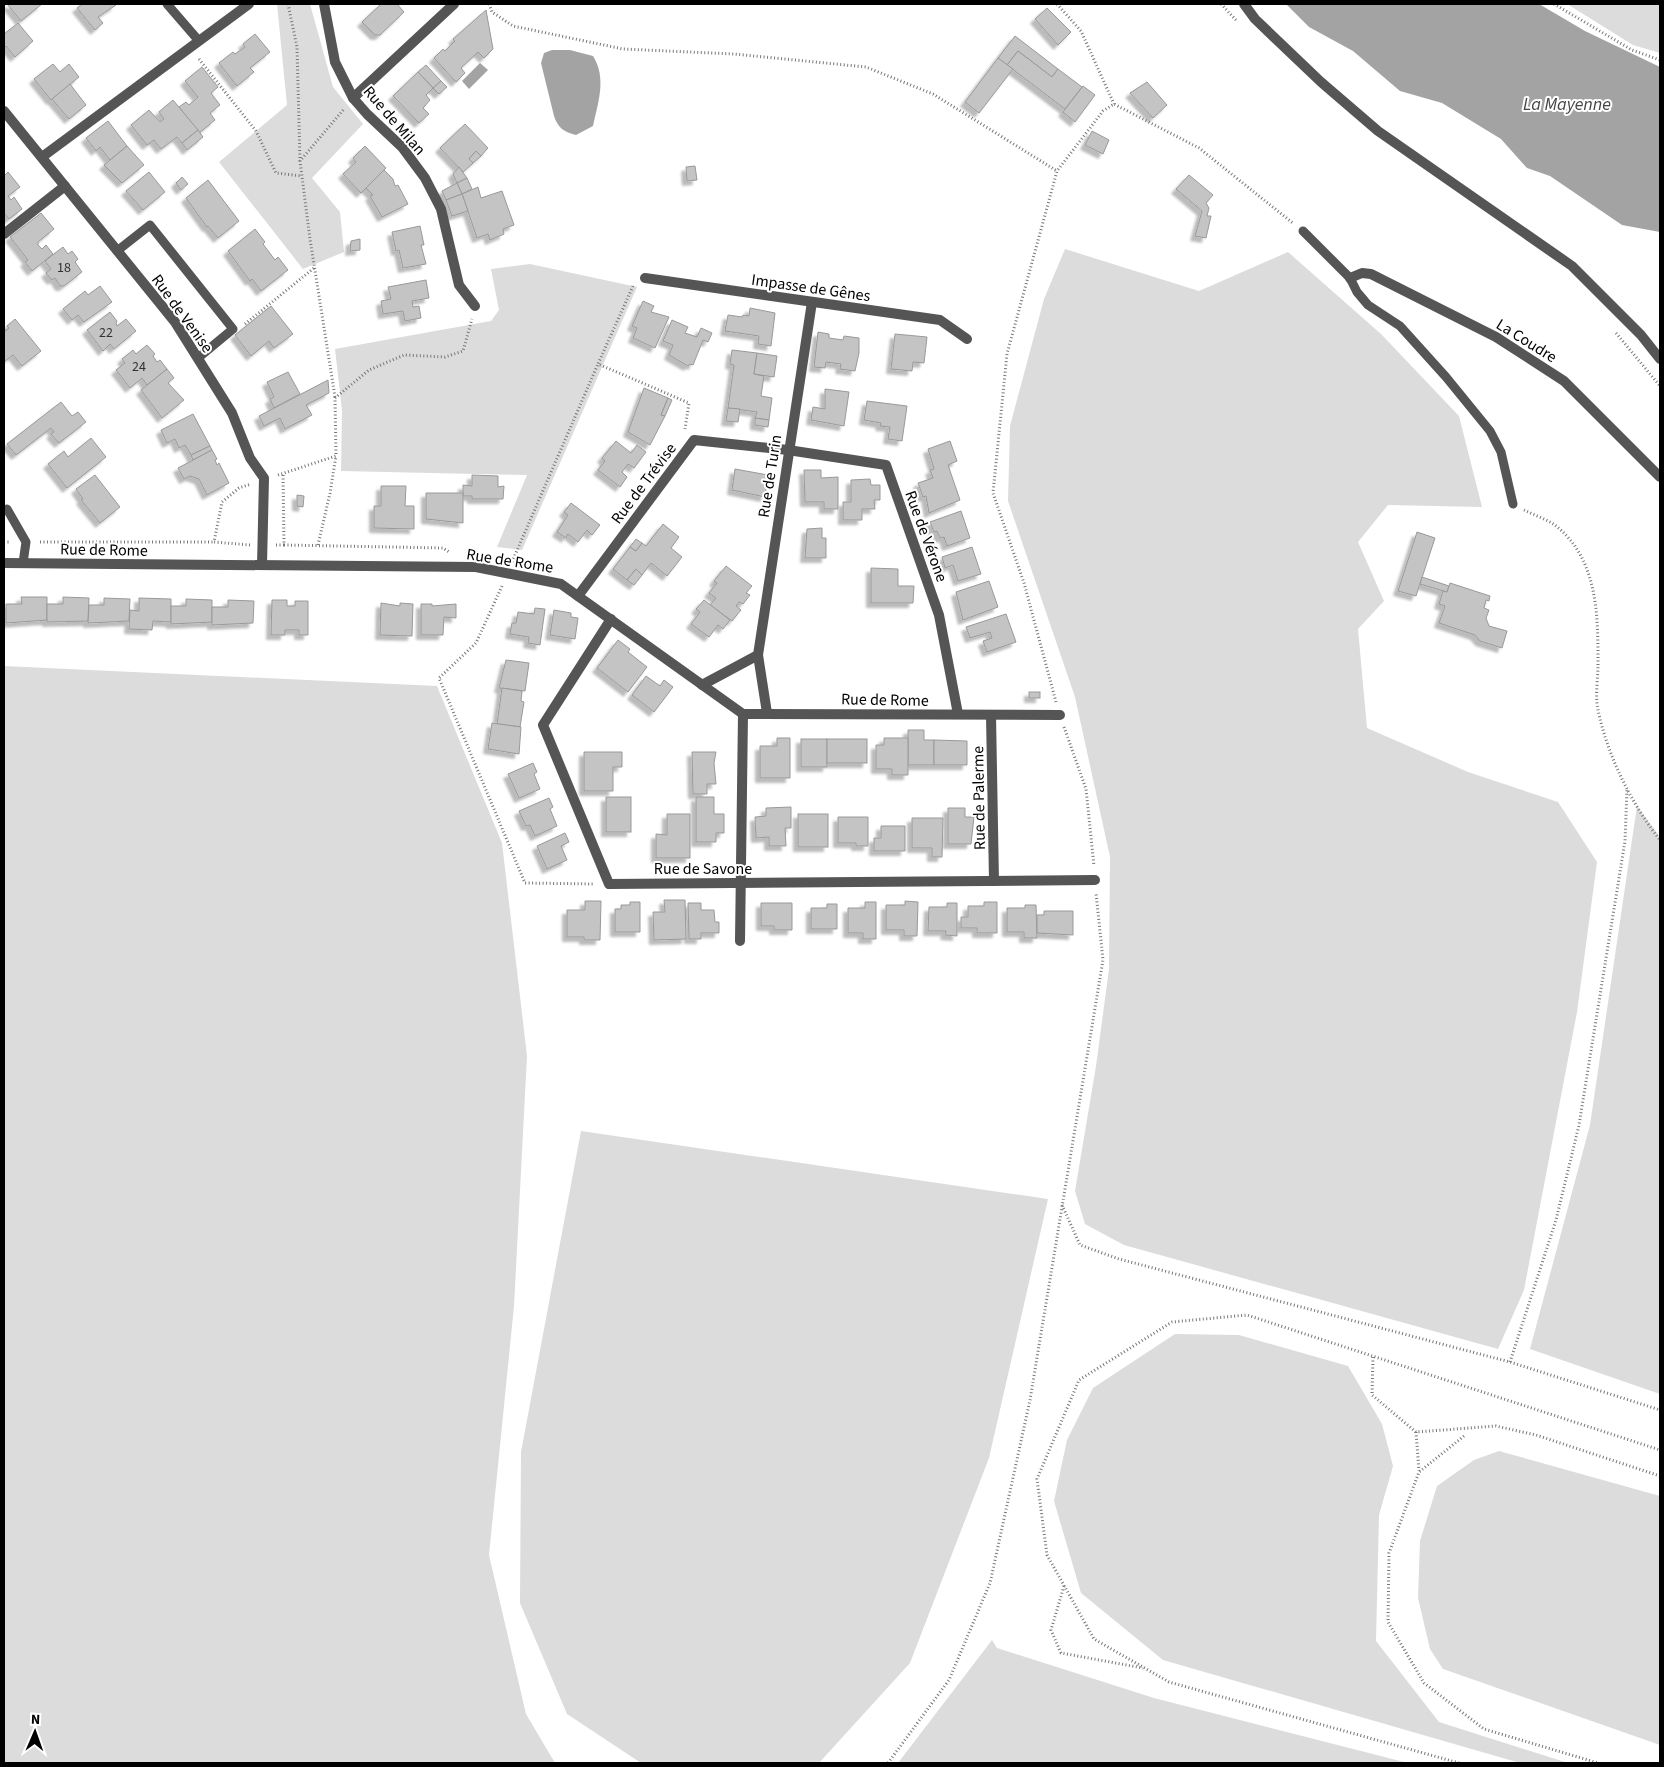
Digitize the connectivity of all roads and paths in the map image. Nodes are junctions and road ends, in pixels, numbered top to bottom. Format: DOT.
graph roads {
  1 [pos="167,4"];
  2 [pos="249,4"];
  3 [pos="288,4"];
  4 [pos="324,4"];
  5 [pos="454,4"];
  6 [pos="489,4"];
  7 [pos="1057,4"];
  8 [pos="1244,4"];
  9 [pos="1554,4"];
  10 [pos="195,44"];
  11 [pos="1660,60"];
  12 [pos="353,98"];
  13 [pos="1114,104"];
  14 [pos="4,111"];
  15 [pos="42,157"];
  16 [pos="300,161"];
  17 [pos="1057,171"];
  18 [pos="302,176"];
  19 [pos="65,186"];
  20 [pos="1303,231"];
  21 [pos="4,234"];
  22 [pos="117,250"];
  23 [pos="314,268"];
  24 [pos="645,278"];
  25 [pos="1350,278"];
  26 [pos="812,302"];
  27 [pos="475,306"];
  28 [pos="233,329"];
  29 [pos="967,339"];
  30 [pos="198,358"];
  31 [pos="1660,359"];
  32 [pos="598,364"];
  33 [pos="335,398"];
  34 [pos="694,440"];
  35 [pos="788,450"];
  36 [pos="336,456"];
  37 [pos="283,473"];
  38 [pos="1660,477"];
  39 [pos="264,478"];
  40 [pos="1513,504"];
  41 [pos="7,509"];
  42 [pos="4,542"];
  43 [pos="26,542"];
  44 [pos="214,542"];
  45 [pos="262,545"];
  46 [pos="284,545"];
  47 [pos="318,545"];
  48 [pos="451,553"];
  49 [pos="4,563"];
  50 [pos="23,563"];
  51 [pos="262,565"];
  52 [pos="507,573"];
  53 [pos="578,596"];
  54 [pos="611,619"];
  55 [pos="758,655"];
  56 [pos="702,685"];
  57 [pos="766,713"];
  58 [pos="743,714"];
  59 [pos="958,714"];
  60 [pos="991,715"];
  61 [pos="1060,716"];
  62 [pos="1627,789"];
  63 [pos="1660,840"];
  64 [pos="1095,880"];
  65 [pos="994,881"];
  66 [pos="741,883"];
  67 [pos="609,884"];
  68 [pos="740,941"];
  69 [pos="1062,1204"];
  70 [pos="1373,1357"];
  71 [pos="1510,1362"];
  72 [pos="1660,1410"];
  73 [pos="1416,1432"];
  74 [pos="1464,1436"];
  75 [pos="1660,1450"];
  76 [pos="1419,1472"];
  77 [pos="1660,1476"];
  78 [pos="1064,1586"];
  79 [pos="1145,1668"];
  80 [pos="888,1763"];
  81 [pos="1459,1763"];
  82 [pos="1598,1763"];
  1 -- 10 [label="lane"];
  2 -- 10 [label="street"];
  3 -- 16 [label="path"];
  4 -- 12 [label="street, Rue de Milan"];
  5 -- 12 [label="street"];
  6 -- 17 [label="path"];
  7 -- 13 [label="path"];
  8 -- 31 [label="street"];
  9 -- 11 [label="path"];
  10 -- 15 [label="street"];
  10 -- 18 [label="path"];
  12 -- 16 [label="path"];
  12 -- 27 [label="street, Rue de Milan"];
  13 -- 17 [label="path"];
  13 -- 20 [label="path"];
  14 -- 15 [label="street, Rue de Venise"];
  15 -- 19 [label="street, Rue de Venise"];
  16 -- 18 [label="path"];
  17 -- 61 [label="path"];
  18 -- 23 [label="path"];
  19 -- 21 [label="street"];
  19 -- 22 [label="street, Rue de Venise"];
  20 -- 25 [label="lane"];
  22 -- 28 [label="lane"];
  22 -- 30 [label="street, Rue de Venise"];
  23 -- 28 [label="path"];
  23 -- 33 [label="path"];
  24 -- 26 [label="street, Impasse de Gênes"];
  24 -- 32 [label="path"];
  25 -- 38 [label="street, La Coudre"];
  25 -- 40 [label="lane"];
  26 -- 29 [label="street, Impasse de Gênes"];
  26 -- 35 [label="street, Rue de Turin"];
  27 -- 33 [label="path"];
  28 -- 30 [label="lane"];
  30 -- 39 [label="street, Rue de Venise"];
  32 -- 34 [label="path"];
  32 -- 52 [label="path"];
  33 -- 36 [label="path"];
  34 -- 35 [label="street, Rue de Trévise"];
  34 -- 53 [label="street, Rue de Trévise"];
  35 -- 55 [label="street, Rue de Turin"];
  35 -- 59 [label="street, Rue de Vérone"];
  36 -- 37 [label="path"];
  36 -- 47 [label="path"];
  37 -- 39 [label="path"];
  37 -- 46 [label="path"];
  39 -- 44 [label="path"];
  39 -- 45 [label="street"];
  40 -- 62 [label="path"];
  41 -- 43 [label="lane"];
  42 -- 43 [label="path"];
  43 -- 44 [label="path"];
  43 -- 50 [label="lane"];
  44 -- 45 [label="path"];
  45 -- 46 [label="path"];
  45 -- 51 [label="street"];
  46 -- 47 [label="path"];
  47 -- 48 [label="path"];
  49 -- 50 [label="street, Rue de Rome"];
  50 -- 51 [label="street, Rue de Rome"];
  51 -- 52 [label="street, Rue de Rome"];
  52 -- 53 [label="street, Rue de Rome"];
  52 -- 67 [label="path"];
  53 -- 54 [label="street, Rue de Rome"];
  54 -- 56 [label="street, Rue de Rome"];
  54 -- 67 [label="street"];
  55 -- 56 [label="street"];
  55 -- 57 [label="street, Rue de Turin"];
  56 -- 58 [label="street, Rue de Rome"];
  57 -- 58 [label="street, Rue de Rome"];
  57 -- 59 [label="street, Rue de Rome"];
  58 -- 66 [label="street"];
  59 -- 60 [label="street, Rue de Rome"];
  60 -- 61 [label="street, Rue de Rome"];
  60 -- 65 [label="street, Rue de Palerme"];
  61 -- 64 [label="path"];
  62 -- 63 [label="path"];
  62 -- 71 [label="path"];
  64 -- 65 [label="street, Rue de Savone"];
  64 -- 69 [label="path"];
  65 -- 66 [label="street, Rue de Savone"];
  66 -- 67 [label="street, Rue de Savone"];
  66 -- 68 [label="street"];
  69 -- 71 [label="path"];
  69 -- 80 [label="path"];
  70 -- 73 [label="path"];
  70 -- 75 [label="path"];
  70 -- 78 [label="path"];
  71 -- 72 [label="path"];
  73 -- 76 [label="path"];
  73 -- 77 [label="path"];
  74 -- 76 [label="path"];
  76 -- 82 [label="path"];
  78 -- 79 [label="path"];
  78 -- 79 [label="path"];
  79 -- 81 [label="path"];
}
